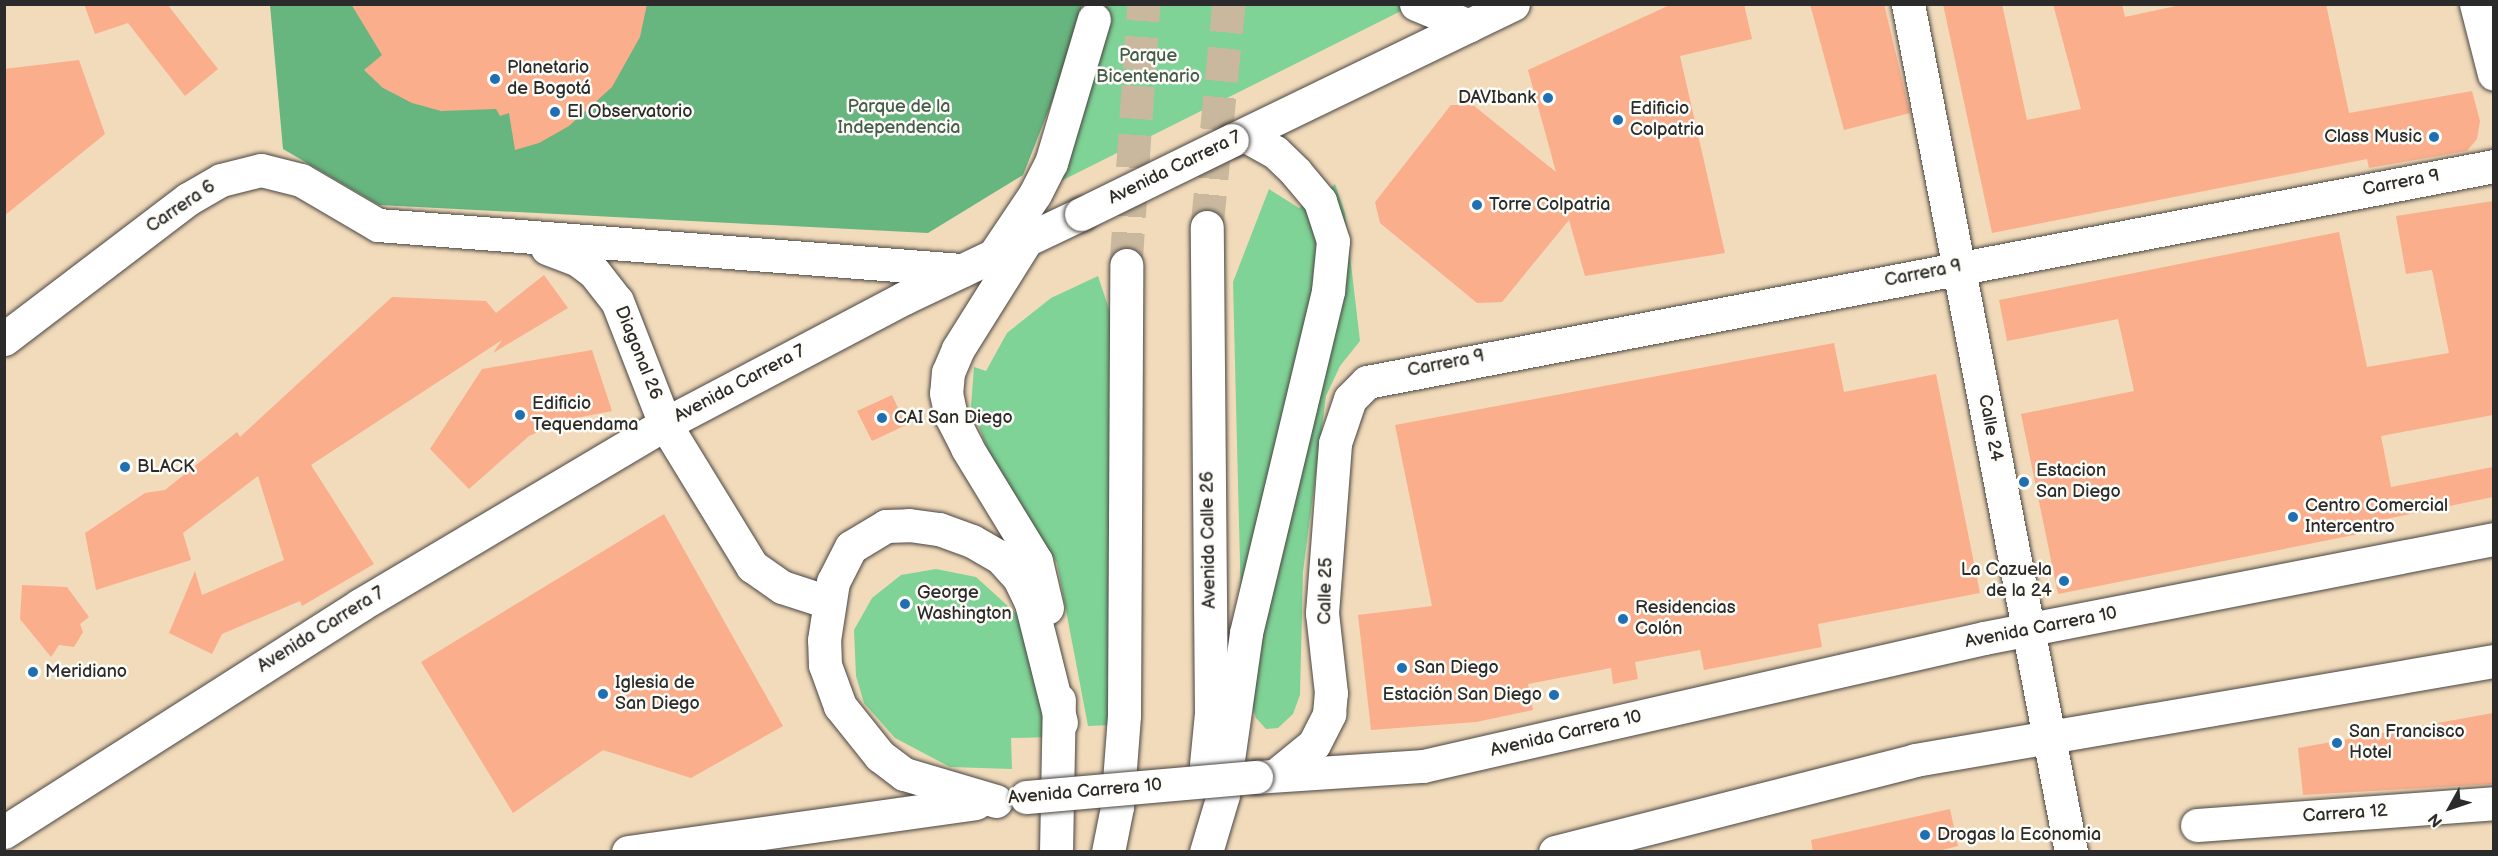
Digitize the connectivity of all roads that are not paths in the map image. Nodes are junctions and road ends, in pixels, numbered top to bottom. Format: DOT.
graph roads {
  1 [pos="1416,4"];
  2 [pos="1513,4"];
  3 [pos="1908,4"];
  4 [pos="2476,4"];
  5 [pos="1094,19"];
  6 [pos="1469,26"];
  7 [pos="2493,74"];
  8 [pos="1238,137"];
  9 [pos="2493,166"];
  10 [pos="378,225"];
  11 [pos="1207,227"];
  12 [pos="511,238"];
  13 [pos="1027,240"];
  14 [pos="994,255"];
  15 [pos="1126,265"];
  16 [pos="1959,267"];
  17 [pos="962,270"];
  18 [pos="4,339"];
  19 [pos="1357,390"];
  20 [pos="665,424"];
  21 [pos="2493,539"];
  22 [pos="828,602"];
  23 [pos="2028,630"];
  24 [pos="2493,660"];
  25 [pos="1061,722"];
  26 [pos="2049,737"];
  27 [pos="1266,776"];
  28 [pos="1011,799"];
  29 [pos="2493,803"];
  30 [pos="2197,825"];
  31 [pos="4,832"];
  32 [pos="628,852"];
  33 [pos="1056,852"];
  34 [pos="1108,852"];
  35 [pos="1192,852"];
  36 [pos="1206,852"];
  37 [pos="1555,852"];
  38 [pos="2071,852"];
  1 -- 6 [label="main road"];
  2 -- 6 [label="main road, Avenida Carrera 7"];
  3 -- 16 [label="main road, Calle 24"];
  4 -- 7 [label="main road"];
  5 -- 14 [label="main road"];
  6 -- 8 [label="main road, Avenida Carrera 7"];
  8 -- 13 [label="main road, Avenida Carrera 7, bridge"];
  8 -- 36 [label="main road"];
  9 -- 16 [label="main road, Carrera 9"];
  10 -- 12 [label="main road, Diagonal 26"];
  10 -- 18 [label="main road, Carrera 6"];
  11 -- 35 [label="main road, Avenida Calle 26"];
  12 -- 17 [label="main road, Diagonal 26"];
  12 -- 20 [label="main road, Diagonal 26"];
  13 -- 14 [label="main road, Avenida Carrera 7"];
  13 -- 25 [label="main road"];
  14 -- 17 [label="main road, Avenida Carrera 7"];
  15 -- 34 [label="main road"];
  16 -- 19 [label="main road, Carrera 9"];
  16 -- 23 [label="main road, Calle 24"];
  17 -- 20 [label="main road, Avenida Carrera 7"];
  19 -- 27 [label="main road, Calle 25"];
  20 -- 22 [label="main road, Diagonal 26"];
  20 -- 31 [label="main road, Avenida Carrera 7"];
  21 -- 23 [label="main road, Avenida Carrera 10"];
  22 -- 25 [label="main road"];
  22 -- 28 [label="main road"];
  23 -- 26 [label="main road, Calle 24"];
  23 -- 27 [label="main road, Avenida Carrera 10"];
  24 -- 26 [label="main road"];
  25 -- 33 [label="main road"];
  26 -- 37 [label="main road"];
  26 -- 38 [label="main road, Calle 24"];
  27 -- 28 [label="main road, Avenida Carrera 10, bridge"];
  28 -- 32 [label="main road, Avenida Carrera 10"];
  29 -- 30 [label="main road, Carrera 12"];
}
